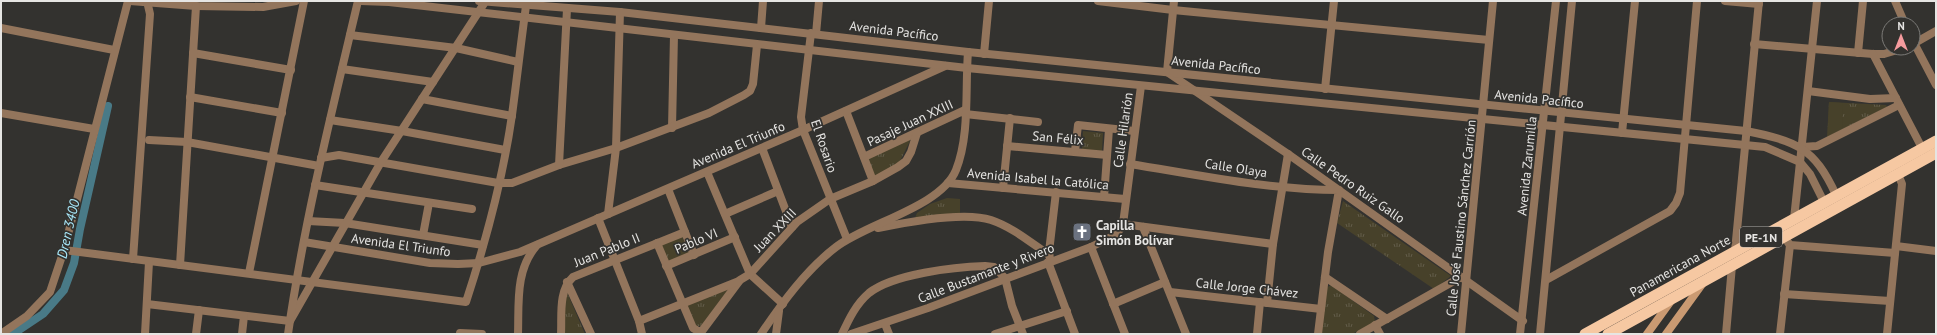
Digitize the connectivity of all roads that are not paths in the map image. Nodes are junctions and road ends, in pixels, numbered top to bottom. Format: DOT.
graph roads {
  1 [pos="129,1"];
  2 [pos="296,1"];
  3 [pos="304,1"];
  4 [pos="358,1"];
  5 [pos="361,1"];
  6 [pos="482,1"];
  7 [pos="763,1"];
  8 [pos="819,1"];
  9 [pos="989,1"];
  10 [pos="1098,1"];
  11 [pos="1174,1"];
  12 [pos="1334,1"];
  13 [pos="1493,1"];
  14 [pos="1556,1"];
  15 [pos="1572,1"];
  16 [pos="1635,1"];
  17 [pos="1697,1"];
  18 [pos="1725,1"];
  19 [pos="1817,1"];
  20 [pos="1863,1"];
  21 [pos="1895,1"];
  22 [pos="147,2"];
  23 [pos="172,2"];
  24 [pos="495,2"];
  25 [pos="1110,2"];
  26 [pos="1759,2"];
  27 [pos="215,3"];
  28 [pos="263,4"];
  29 [pos="541,4"];
  30 [pos="196,6"];
  31 [pos="526,6"];
  32 [pos="567,9"];
  33 [pos="1173,10"];
  34 [pos="620,12"];
  35 [pos="478,14"];
  36 [pos="1902,16"];
  37 [pos="524,19"];
  38 [pos="566,23"];
  39 [pos="1332,24"];
  40 [pos="1,28"];
  41 [pos="761,28"];
  42 [pos="619,29"];
  43 [pos="1936,31"];
  44 [pos="813,33"];
  45 [pos="350,35"];
  46 [pos="674,35"];
  47 [pos="1921,39"];
  48 [pos="1489,40"];
  49 [pos="1754,44"];
  50 [pos="757,45"];
  51 [pos="456,48"];
  52 [pos="1812,49"];
  53 [pos="114,50"];
  54 [pos="809,50"];
  55 [pos="968,52"];
  56 [pos="193,53"];
  57 [pos="1858,53"];
  58 [pos="984,54"];
  59 [pos="1873,54"];
  60 [pos="1881,54"];
  61 [pos="1920,56"];
  62 [pos="518,62"];
  63 [pos="945,66"];
  64 [pos="967,68"];
  65 [pos="342,69"];
  66 [pos="291,70"];
  67 [pos="1167,72"];
  68 [pos="433,82"];
  69 [pos="1936,85"];
  70 [pos="1140,86"];
  71 [pos="1325,89"];
  72 [pos="1196,92"];
  73 [pos="1808,92"];
  74 [pos="190,97"];
  75 [pos="422,99"];
  76 [pos="1898,102"];
  77 [pos="1484,105"];
  78 [pos="846,111"];
  79 [pos="965,112"];
  80 [pos="1545,112"];
  81 [pos="1,113"];
  82 [pos="282,113"];
  83 [pos="1562,113"];
  84 [pos="512,116"];
  85 [pos="1010,118"];
  86 [pos="1482,118"];
  87 [pos="1624,119"];
  88 [pos="330,120"];
  89 [pos="1038,122"];
  90 [pos="1544,125"];
  91 [pos="1686,125"];
  92 [pos="1560,127"];
  93 [pos="672,128"];
  94 [pos="94,129"];
  95 [pos="1109,129"];
  96 [pos="803,130"];
  97 [pos="402,131"];
  98 [pos="1746,131"];
  99 [pos="1134,132"];
  100 [pos="917,133"];
  101 [pos="1622,133"];
  102 [pos="1685,139"];
  103 [pos="149,140"];
  104 [pos="1936,141"];
  105 [pos="187,142"];
  106 [pos="1745,145"];
  107 [pos="1007,146"];
  108 [pos="1802,147"];
  109 [pos="616,148"];
  110 [pos="762,148"];
  111 [pos="1922,148"];
  112 [pos="505,150"];
  113 [pos="1075,152"];
  114 [pos="1936,153"];
  115 [pos="1288,154"];
  116 [pos="1107,155"];
  117 [pos="864,157"];
  118 [pos="273,158"];
  119 [pos="320,162"];
  120 [pos="381,162"];
  121 [pos="1800,162"];
  122 [pos="1130,164"];
  123 [pos="559,165"];
  124 [pos="707,172"];
  125 [pos="1898,174"];
  126 [pos="873,181"];
  127 [pos="498,183"];
  128 [pos="948,183"];
  129 [pos="315,185"];
  130 [pos="1282,187"];
  131 [pos="1003,188"];
  132 [pos="668,189"];
  133 [pos="1339,190"];
  134 [pos="778,191"];
  135 [pos="1056,192"];
  136 [pos="362,193"];
  137 [pos="1836,195"];
  138 [pos="1104,197"];
  139 [pos="830,198"];
  140 [pos="1126,199"];
  141 [pos="1824,202"];
  142 [pos="429,203"];
  143 [pos="472,209"];
  144 [pos="608,214"];
  145 [pos="725,214"];
  146 [pos="598,218"];
  147 [pos="1794,219"];
  148 [pos="308,221"];
  149 [pos="345,224"];
  150 [pos="1123,224"];
  151 [pos="792,227"];
  152 [pos="1143,227"];
  153 [pos="863,231"];
  154 [pos="685,232"];
  155 [pos="423,235"];
  156 [pos="735,237"];
  157 [pos="847,239"];
  158 [pos="1787,241"];
  159 [pos="304,242"];
  160 [pos="539,243"];
  161 [pos="657,243"];
  162 [pos="1273,244"];
  163 [pos="483,245"];
  164 [pos="332,247"];
  165 [pos="1091,247"];
  166 [pos="64,250"];
  167 [pos="1896,250"];
  168 [pos="1735,251"];
  169 [pos="1936,251"];
  170 [pos="694,255"];
  171 [pos="132,259"];
  172 [pos="614,259"];
  173 [pos="1049,259"];
  174 [pos="149,262"];
  175 [pos="479,263"];
  176 [pos="180,265"];
  177 [pos="666,266"];
  178 [pos="1732,266"];
  179 [pos="249,273"];
  180 [pos="750,274"];
  181 [pos="1325,277"];
  182 [pos="1005,278"];
  183 [pos="1464,278"];
  184 [pos="296,279"];
  185 [pos="740,280"];
  186 [pos="1546,280"];
  187 [pos="313,281"];
  188 [pos="1705,281"];
  189 [pos="567,282"];
  190 [pos="1165,282"];
  191 [pos="1170,292"];
  192 [pos="1784,294"];
  193 [pos="1672,298"];
  194 [pos="1890,301"];
  195 [pos="1263,302"];
  196 [pos="147,304"];
  197 [pos="683,304"];
  198 [pos="1113,304"];
  199 [pos="781,306"];
  200 [pos="1321,308"];
  201 [pos="198,310"];
  202 [pos="1067,311"];
  203 [pos="244,316"];
  204 [pos="1387,319"];
  205 [pos="290,321"];
  206 [pos="639,321"];
  207 [pos="1523,321"];
  208 [pos="885,324"];
  209 [pos="1375,325"];
  210 [pos="1021,330"];
  211 [pos="460,333"];
  212 [pos="1,334"];
  213 [pos="145,334"];
  214 [pos="196,334"];
  215 [pos="242,334"];
  216 [pos="288,334"];
  217 [pos="482,334"];
  218 [pos="518,334"];
  219 [pos="561,334"];
  220 [pos="591,334"];
  221 [pos="642,334"];
  222 [pos="761,334"];
  223 [pos="776,334"];
  224 [pos="842,334"];
  225 [pos="851,334"];
  226 [pos="889,334"];
  227 [pos="994,334"];
  228 [pos="1076,334"];
  229 [pos="1125,334"];
  230 [pos="1186,334"];
  231 [pos="1257,334"];
  232 [pos="1318,334"];
  233 [pos="1360,334"];
  234 [pos="1380,334"];
  235 [pos="1461,334"];
  236 [pos="1520,334"];
  237 [pos="1540,334"];
  238 [pos="1585,334"];
  239 [pos="1608,334"];
  240 [pos="1647,334"];
  241 [pos="1666,334"];
  242 [pos="1726,334"];
  243 [pos="1780,334"];
  244 [pos="1887,334"];
  1 -- 22 [label="street"];
  1 -- 53 [label="street"];
  2 -- 28 [label="street"];
  3 -- 66 [label="street"];
  4 -- 45 [label="street"];
  5 -- 35 [label="street, Avenida Pacífico"];
  6 -- 24 [label="street, Avenida Pacífico"];
  6 -- 35 [label="street"];
  7 -- 41 [label="street"];
  8 -- 44 [label="street, El Rosario"];
  9 -- 58 [label="street"];
  10 -- 25 [label="street"];
  11 -- 33 [label="street"];
  12 -- 39 [label="street"];
  13 -- 48 [label="street, Calle José Faustino Sánchez Carrión"];
  14 -- 80 [label="street, Avenida Zarumilla"];
  15 -- 83 [label="street"];
  16 -- 87 [label="street"];
  17 -- 91 [label="street"];
  18 -- 26 [label="street"];
  19 -- 52 [label="street"];
  20 -- 57 [label="street"];
  21 -- 36 [label="street"];
  22 -- 23 [label="street"];
  22 -- 171 [label="street"];
  23 -- 30 [label="street"];
  24 -- 31 [label="street, Avenida Pacífico"];
  25 -- 33 [label="street"];
  26 -- 49 [label="street"];
  27 -- 28 [label="street"];
  27 -- 30 [label="street"];
  29 -- 31 [label="street, Avenida Pacífico"];
  29 -- 32 [label="street, Avenida Pacífico"];
  30 -- 56 [label="street"];
  31 -- 37 [label="street"];
  32 -- 34 [label="street, Avenida Pacífico"];
  32 -- 38 [label="street"];
  33 -- 39 [label="street"];
  33 -- 67 [label="street"];
  34 -- 41 [label="street, Avenida Pacífico"];
  34 -- 42 [label="street"];
  35 -- 37 [label="street, Avenida Pacífico"];
  35 -- 51 [label="street"];
  37 -- 38 [label="street, Avenida Pacífico"];
  37 -- 62 [label="street"];
  38 -- 42 [label="street, Avenida Pacífico"];
  38 -- 123 [label="street"];
  39 -- 48 [label="street"];
  39 -- 71 [label="street"];
  40 -- 53 [label="street"];
  41 -- 44 [label="street, Avenida Pacífico"];
  42 -- 46 [label="street, Avenida Pacífico"];
  42 -- 109 [label="street"];
  43 -- 47 [label="street"];
  44 -- 54 [label="street, El Rosario"];
  44 -- 55 [label="street, Avenida Pacífico"];
  45 -- 51 [label="street"];
  45 -- 65 [label="street"];
  46 -- 50 [label="street, Avenida Pacífico"];
  46 -- 93 [label="street"];
  48 -- 77 [label="street, Calle José Faustino Sánchez Carrión"];
  49 -- 52 [label="street"];
  49 -- 98 [label="street"];
  50 -- 54 [label="street, Avenida Pacífico"];
  50 -- 93 [label="street"];
  51 -- 62 [label="street"];
  51 -- 68 [label="street"];
  52 -- 57 [label="street"];
  52 -- 73 [label="street"];
  53 -- 94 [label="street"];
  54 -- 63 [label="street, Avenida Pacífico"];
  54 -- 96 [label="street, El Rosario"];
  55 -- 58 [label="street, Avenida Pacífico"];
  55 -- 64 [label="street, Avenida Isabel la Católica"];
  56 -- 66 [label="street"];
  56 -- 74 [label="street"];
  57 -- 59 [label="street"];
  58 -- 67 [label="street, Avenida Pacífico"];
  59 -- 60 [label="street"];
  59 -- 76 [label="street"];
  61 -- 69 [label="street"];
  62 -- 84 [label="street"];
  63 -- 64 [label="street, Avenida Pacífico"];
  63 -- 78 [label="street, Avenida El Triunfo"];
  64 -- 70 [label="street, Avenida Pacífico"];
  64 -- 79 [label="street, Avenida Isabel la Católica"];
  65 -- 68 [label="street"];
  65 -- 88 [label="street"];
  66 -- 82 [label="street"];
  67 -- 71 [label="street, Avenida Pacífico"];
  67 -- 72 [label="street, Calle Pedro Ruiz Gallo"];
  68 -- 75 [label="street"];
  70 -- 72 [label="street, Avenida Pacífico"];
  70 -- 99 [label="street, Calle Hilarión"];
  71 -- 77 [label="street, Avenida Pacífico"];
  72 -- 86 [label="street, Avenida Pacífico"];
  72 -- 115 [label="street, Calle Pedro Ruiz Gallo"];
  73 -- 76 [label="street"];
  73 -- 108 [label="street"];
  74 -- 82 [label="street"];
  74 -- 105 [label="street"];
  75 -- 84 [label="street"];
  75 -- 97 [label="street"];
  76 -- 108 [label="street"];
  76 -- 111 [label="street"];
  77 -- 80 [label="street, Avenida Pacífico"];
  77 -- 86 [label="street, Calle José Faustino Sánchez Carrión"];
  78 -- 96 [label="street, Avenida El Triunfo"];
  78 -- 117 [label="street"];
  79 -- 85 [label="street, Pasaje Juan XXIII"];
  79 -- 100 [label="street, Pasaje Juan XXIII"];
  79 -- 128 [label="street, Avenida Isabel la Católica"];
  80 -- 83 [label="street, Avenida Pacífico"];
  80 -- 90 [label="street, Avenida Zarumilla"];
  81 -- 94 [label="street"];
  82 -- 118 [label="street"];
  83 -- 87 [label="street, Avenida Pacífico"];
  83 -- 92 [label="street"];
  84 -- 112 [label="street"];
  85 -- 89 [label="street, Pasaje Juan XXIII"];
  85 -- 107 [label="street"];
  86 -- 90 [label="street, Avenida Pacífico"];
  86 -- 183 [label="street, Calle José Faustino Sánchez Carrión"];
  87 -- 91 [label="street, Avenida Pacífico"];
  87 -- 101 [label="street"];
  88 -- 97 [label="street"];
  88 -- 119 [label="street"];
  90 -- 92 [label="street, Avenida Pacífico"];
  90 -- 207 [label="street, Avenida Zarumilla"];
  91 -- 98 [label="street, Avenida Pacífico"];
  91 -- 102 [label="street"];
  92 -- 101 [label="street, Avenida Pacífico"];
  92 -- 186 [label="street"];
  93 -- 109 [label="street"];
  94 -- 166 [label="street"];
  95 -- 99 [label="street"];
  95 -- 113 [label="street"];
  95 -- 116 [label="street"];
  96 -- 110 [label="street, Avenida El Triunfo"];
  96 -- 139 [label="street, El Rosario"];
  97 -- 112 [label="street"];
  97 -- 120 [label="street"];
  98 -- 106 [label="street"];
  98 -- 108 [label="street, Avenida Pacífico"];
  99 -- 122 [label="street, Calle Hilarión"];
  100 -- 117 [label="street, Pasaje Juan XXIII"];
  100 -- 126 [label="street, Juan XXIII"];
  101 -- 102 [label="street, Avenida Pacífico"];
  102 -- 106 [label="street, Avenida Pacífico"];
  102 -- 186 [label="street"];
  103 -- 105 [label="street"];
  104 -- 111 [label="highway, Panamericana Norte / PE-1N"];
  105 -- 118 [label="street"];
  105 -- 176 [label="street"];
  106 -- 121 [label="street, Avenida Pacífico"];
  106 -- 168 [label="street"];
  107 -- 113 [label="street, San Félix"];
  107 -- 131 [label="street"];
  108 -- 121 [label="street"];
  108 -- 137 [label="street, Avenida Pacífico"];
  109 -- 123 [label="street"];
  109 -- 144 [label="street"];
  110 -- 124 [label="street, Avenida El Triunfo"];
  110 -- 134 [label="street"];
  111 -- 137 [label="highway, Panamericana Norte / PE-1N"];
  112 -- 127 [label="street"];
  113 -- 116 [label="street, San Félix"];
  114 -- 125 [label="highway, Panamericana Norte / PE-1N"];
  115 -- 130 [label="street"];
  115 -- 133 [label="street, Calle Pedro Ruiz Gallo"];
  116 -- 138 [label="street"];
  117 -- 126 [label="street"];
  118 -- 119 [label="street"];
  118 -- 179 [label="street"];
  119 -- 120 [label="street"];
  119 -- 129 [label="street"];
  120 -- 127 [label="street"];
  120 -- 136 [label="street"];
  121 -- 141 [label="street, Avenida Pacífico"];
  121 -- 147 [label="street"];
  122 -- 130 [label="street, Calle Olaya"];
  122 -- 140 [label="street, Calle Hilarión"];
  123 -- 127 [label="street"];
  124 -- 132 [label="street, Avenida El Triunfo"];
  124 -- 145 [label="street"];
  125 -- 158 [label="highway, Panamericana Norte / PE-1N"];
  125 -- 167 [label="street"];
  126 -- 139 [label="street, Juan XXIII"];
  127 -- 163 [label="street"];
  128 -- 131 [label="street, Avenida Isabel la Católica"];
  128 -- 153 [label="street, Avenida Isabel la Católica"];
  129 -- 136 [label="street"];
  129 -- 148 [label="street"];
  130 -- 133 [label="street, Calle Olaya"];
  130 -- 162 [label="street"];
  131 -- 135 [label="street, Avenida Isabel la Católica"];
  132 -- 144 [label="street, Avenida El Triunfo"];
  132 -- 154 [label="street"];
  133 -- 181 [label="street"];
  133 -- 183 [label="street, Calle Pedro Ruiz Gallo"];
  134 -- 145 [label="street"];
  134 -- 151 [label="street"];
  135 -- 138 [label="street, Avenida Isabel la Católica"];
  135 -- 173 [label="street"];
  136 -- 142 [label="street"];
  136 -- 149 [label="street"];
  137 -- 141 [label="highway, Panamericana Norte / PE-1N"];
  138 -- 140 [label="street, Avenida Isabel la Católica"];
  139 -- 151 [label="street, Juan XXIII"];
  139 -- 157 [label="street, El Rosario"];
  140 -- 150 [label="street, Calle Hilarión"];
  141 -- 147 [label="highway, Panamericana Norte / PE-1N"];
  142 -- 143 [label="street"];
  142 -- 155 [label="street"];
  144 -- 146 [label="street, Avenida El Triunfo"];
  145 -- 156 [label="street"];
  146 -- 160 [label="street, Avenida El Triunfo"];
  146 -- 172 [label="street"];
  147 -- 168 [label="highway, Panamericana Norte / PE-1N"];
  148 -- 149 [label="street"];
  148 -- 159 [label="street"];
  149 -- 155 [label="street"];
  149 -- 164 [label="street"];
  150 -- 152 [label="street"];
  150 -- 165 [label="street, Calle Bustamante y Rivero"];
  151 -- 180 [label="street, Juan XXIII"];
  152 -- 162 [label="street"];
  152 -- 190 [label="street"];
  153 -- 157 [label="street, Avenida Isabel la Católica"];
  153 -- 173 [label="street"];
  154 -- 161 [label="street, Juan Pablo II"];
  154 -- 170 [label="street"];
  155 -- 163 [label="street"];
  156 -- 170 [label="street, Pablo VI"];
  156 -- 180 [label="street"];
  157 -- 199 [label="street, Avenida Isabel la Católica"];
  158 -- 167 [label="street"];
  158 -- 178 [label="highway, Panamericana Norte / PE-1N"];
  158 -- 192 [label="street"];
  159 -- 164 [label="street, Avenida El Triunfo"];
  159 -- 184 [label="street"];
  160 -- 175 [label="street, Avenida El Triunfo"];
  160 -- 218 [label="street"];
  161 -- 172 [label="street, Juan Pablo II"];
  161 -- 177 [label="street"];
  162 -- 195 [label="street"];
  163 -- 175 [label="street"];
  164 -- 175 [label="street, Avenida El Triunfo"];
  164 -- 187 [label="street"];
  165 -- 173 [label="street, Calle Bustamante y Rivero"];
  165 -- 198 [label="street"];
  166 -- 171 [label="street"];
  166 -- 212 [label="street"];
  167 -- 169 [label="street"];
  167 -- 194 [label="street"];
  168 -- 238 [label="highway, Panamericana Norte / PE-1N"];
  170 -- 177 [label="street, Pablo VI"];
  171 -- 174 [label="street"];
  172 -- 189 [label="street, Juan Pablo II"];
  172 -- 206 [label="street"];
  173 -- 182 [label="street, Calle Bustamante y Rivero"];
  173 -- 202 [label="street"];
  174 -- 176 [label="street"];
  174 -- 196 [label="street"];
  175 -- 187 [label="street"];
  176 -- 179 [label="street"];
  177 -- 197 [label="street"];
  178 -- 188 [label="highway, Panamericana Norte / PE-1N"];
  178 -- 242 [label="street"];
  179 -- 184 [label="street"];
  180 -- 185 [label="street, Juan XXIII"];
  180 -- 199 [label="street"];
  181 -- 200 [label="street"];
  181 -- 204 [label="street"];
  182 -- 208 [label="street, Calle Bustamante y Rivero"];
  182 -- 210 [label="street"];
  182 -- 224 [label="street"];
  183 -- 204 [label="street"];
  183 -- 207 [label="street, Calle Pedro Ruiz Gallo"];
  183 -- 235 [label="street, Calle José Faustino Sánchez Carrión"];
  184 -- 187 [label="street"];
  184 -- 205 [label="street"];
  185 -- 197 [label="street"];
  185 -- 197 [label="street, Juan XXIII"];
  186 -- 237 [label="street"];
  187 -- 205 [label="street"];
  188 -- 193 [label="highway, Panamericana Norte / PE-1N"];
  188 -- 241 [label="main road"];
  189 -- 219 [label="street, Juan Pablo II"];
  189 -- 220 [label="street"];
  190 -- 191 [label="street"];
  190 -- 198 [label="street"];
  191 -- 195 [label="street, Calle Jorge Chávez"];
  191 -- 230 [label="street"];
  192 -- 194 [label="street"];
  192 -- 243 [label="street"];
  193 -- 239 [label="highway, Panamericana Norte / PE-1N"];
  193 -- 240 [label="main road"];
  194 -- 244 [label="street"];
  195 -- 200 [label="street, Calle Jorge Chávez"];
  195 -- 231 [label="street"];
  196 -- 201 [label="street"];
  196 -- 213 [label="street"];
  197 -- 206 [label="street"];
  198 -- 229 [label="street"];
  199 -- 222 [label="street, Avenida Isabel la Católica"];
  199 -- 223 [label="street"];
  200 -- 232 [label="street"];
  201 -- 203 [label="street"];
  201 -- 214 [label="street"];
  202 -- 210 [label="street"];
  202 -- 228 [label="street"];
  203 -- 205 [label="street"];
  203 -- 215 [label="street"];
  204 -- 209 [label="street"];
  205 -- 216 [label="street"];
  206 -- 221 [label="street"];
  207 -- 236 [label="street, Avenida Zarumilla"];
  208 -- 225 [label="street, Calle Bustamante y Rivero"];
  208 -- 226 [label="street"];
  209 -- 233 [label="street"];
  209 -- 234 [label="street"];
  210 -- 227 [label="street"];
  211 -- 217 [label="street"];
}
